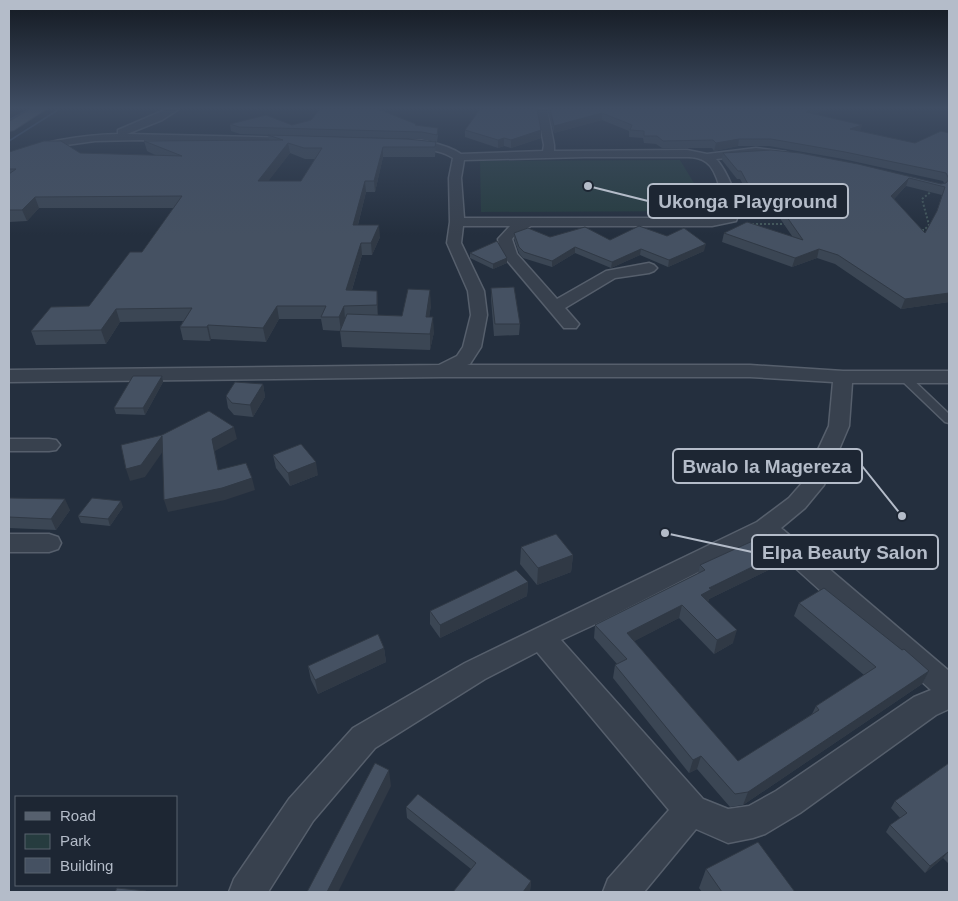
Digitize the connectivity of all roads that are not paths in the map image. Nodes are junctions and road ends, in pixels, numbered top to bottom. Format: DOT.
graph roads {
  1 [pos="26,151"];
  2 [pos="452,151"];
  3 [pos="548,151"];
  4 [pos="738,151"];
  5 [pos="761,151"];
  6 [pos="548,155"];
  7 [pos="796,156"];
  8 [pos="459,157"];
  9 [pos="707,157"];
  10 [pos="9,159"];
  11 [pos="457,222"];
  12 [pos="528,222"];
  13 [pos="649,268"];
  14 [pos="556,307"];
  15 [pos="570,324"];
  16 [pos="442,371"];
  17 [pos="9,376"];
  18 [pos="843,377"];
  19 [pos="904,377"];
  20 [pos="949,377"];
  21 [pos="949,420"];
  22 [pos="9,445"];
  23 [pos="49,445"];
  24 [pos="765,528"];
  25 [pos="9,543"];
  26 [pos="49,543"];
  27 [pos="541,637"];
  28 [pos="949,688"];
  29 [pos="949,695"];
  30 [pos="690,810"];
  31 [pos="247,892"];
  32 [pos="621,892"];
  1 -- 10 [label="street"];
  2 -- 8 [label="street"];
  3 -- 6 [label="street"];
  4 -- 9 [label="street"];
  5 -- 7 [label="street"];
  6 -- 8 [label="street"];
  6 -- 9 [label="street"];
  8 -- 11 [label="street"];
  9 -- 12 [label="street"];
  11 -- 12 [label="street"];
  11 -- 16 [label="street"];
  12 -- 14 [label="street"];
  13 -- 14 [label="street"];
  14 -- 15 [label="street"];
  16 -- 17 [label="street"];
  16 -- 18 [label="street"];
  18 -- 19 [label="street"];
  18 -- 24 [label="street"];
  19 -- 20 [label="street"];
  19 -- 21 [label="lane"];
  22 -- 23 [label="street"];
  24 -- 27 [label="street"];
  24 -- 28 [label="street"];
  25 -- 26 [label="street"];
  27 -- 30 [label="street"];
  27 -- 31 [label="street"];
  29 -- 30 [label="street"];
  30 -- 32 [label="street"];
}
